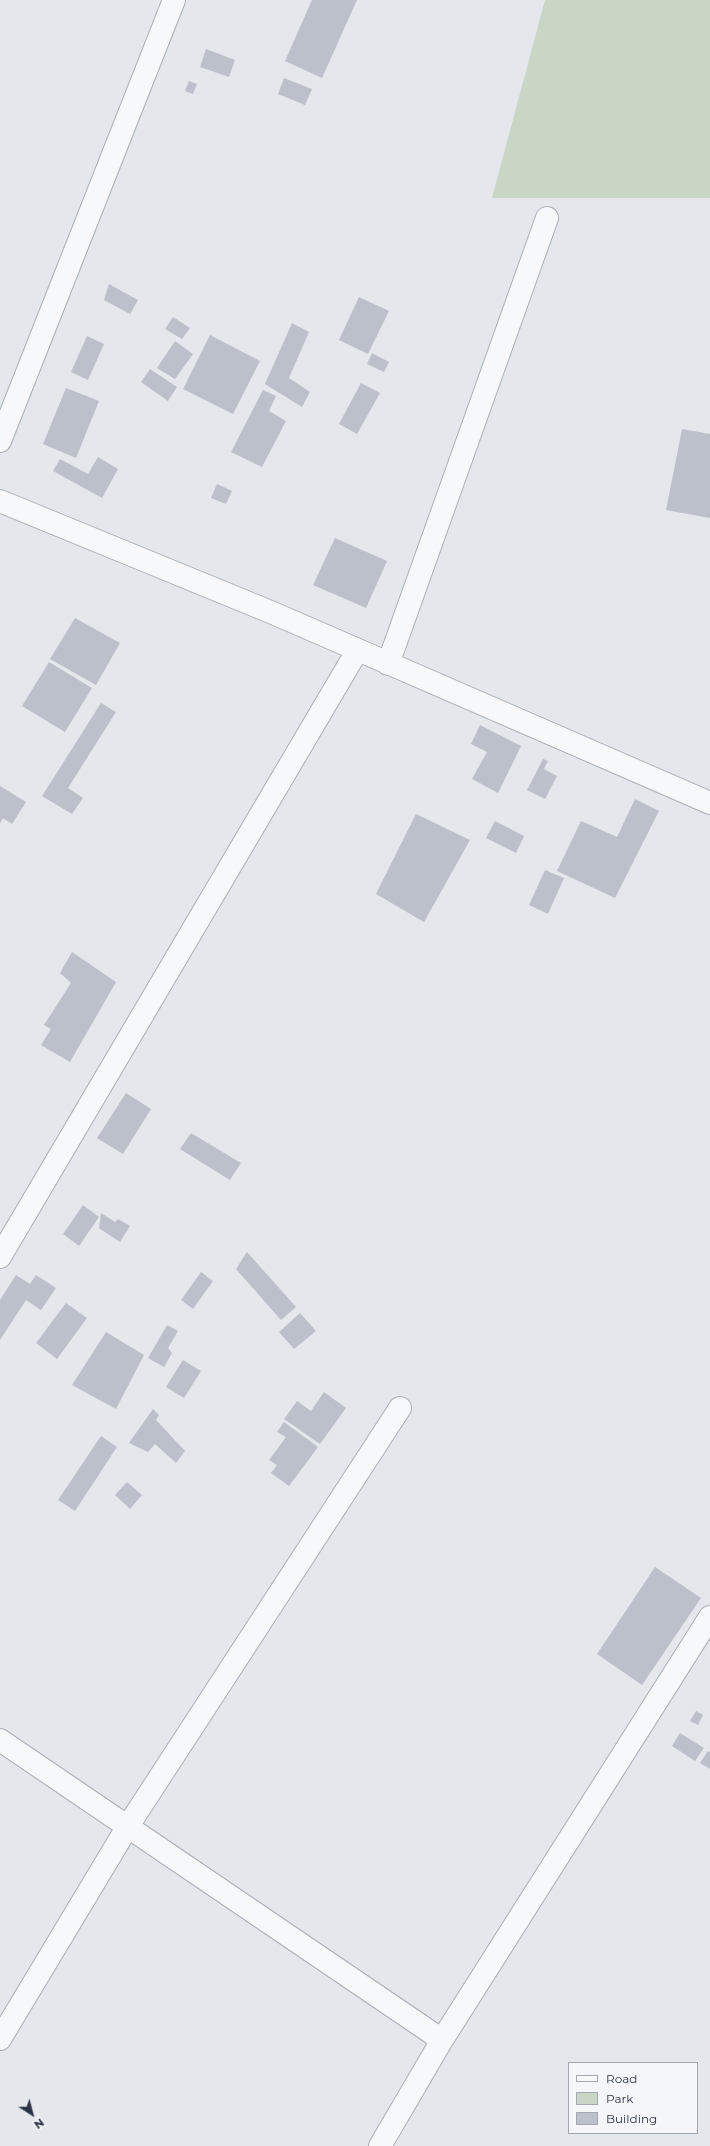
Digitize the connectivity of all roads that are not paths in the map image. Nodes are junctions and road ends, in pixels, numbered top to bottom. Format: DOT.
graph roads {
  1 [pos="174,0"];
  2 [pos="547,218"];
  3 [pos="0,441"];
  4 [pos="0,501"];
  5 [pos="357,651"];
  6 [pos="388,664"];
  7 [pos="710,803"];
  8 [pos="0,1257"];
  9 [pos="400,1408"];
  10 [pos="710,1617"];
  11 [pos="0,1740"];
  12 [pos="128,1826"];
  13 [pos="0,2039"];
  14 [pos="442,2040"];
  15 [pos="380,2146"];
  1 -- 3 [label="street"];
  2 -- 6 [label="street"];
  4 -- 5 [label="street"];
  5 -- 6 [label="street"];
  5 -- 8 [label="street"];
  6 -- 7 [label="street"];
  9 -- 12 [label="street"];
  10 -- 14 [label="street"];
  11 -- 12 [label="street"];
  12 -- 13 [label="street"];
  12 -- 14 [label="street"];
  14 -- 15 [label="street"];
}
